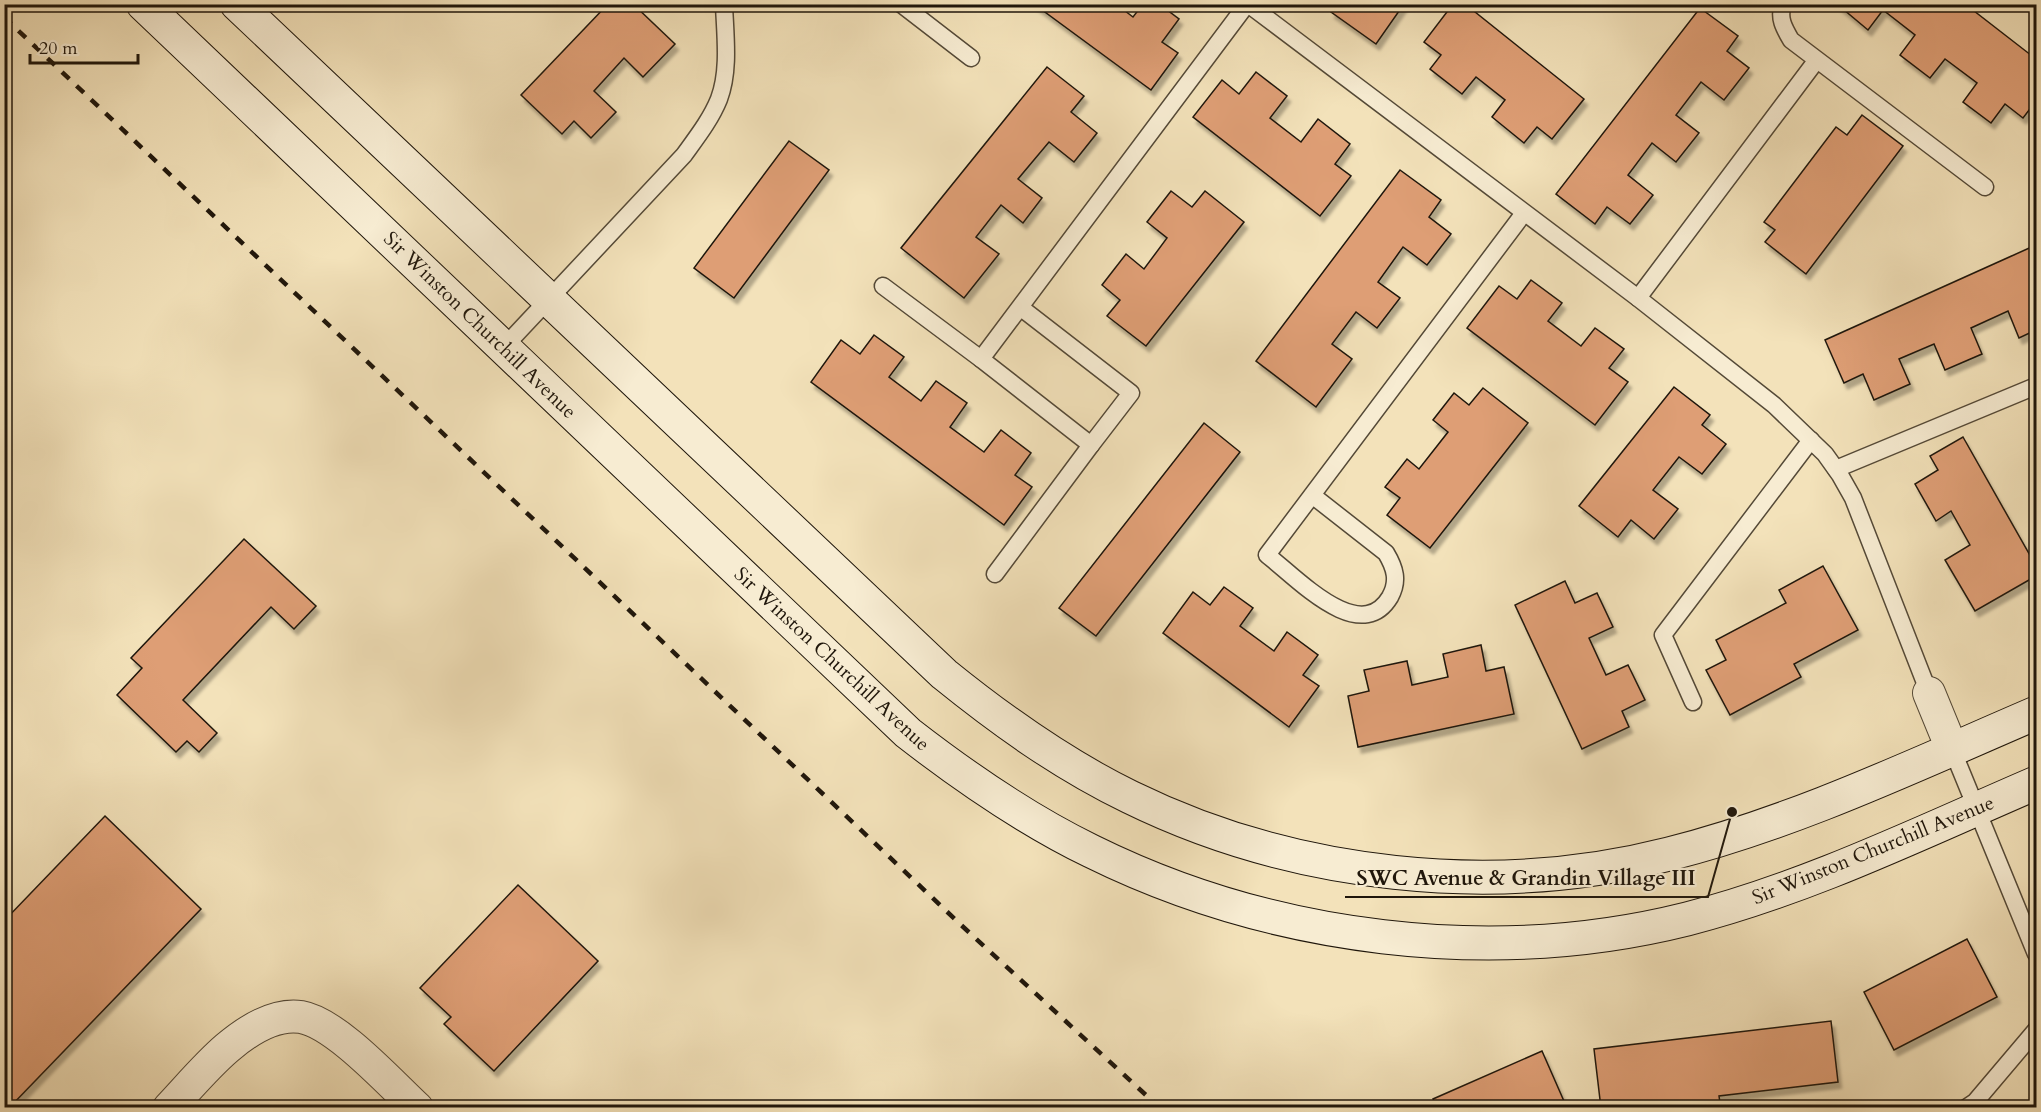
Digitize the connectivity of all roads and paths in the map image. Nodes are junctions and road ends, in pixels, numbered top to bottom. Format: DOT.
graph roads {
  1 [pos="143,4"];
  2 [pos="237,4"];
  3 [pos="724,4"];
  4 [pos="901,4"];
  5 [pos="1248,4"];
  6 [pos="1783,4"];
  7 [pos="971,58"];
  8 [pos="1816,61"];
  9 [pos="1985,187"];
  10 [pos="1524,213"];
  11 [pos="883,286"];
  12 [pos="1638,298"];
  13 [pos="548,301"];
  14 [pos="1020,307"];
  15 [pos="504,347"];
  16 [pos="981,359"];
  17 [pos="2035,390"];
  18 [pos="1811,440"];
  19 [pos="1092,445"];
  20 [pos="1836,469"];
  21 [pos="1312,495"];
  22 [pos="995,574"];
  23 [pos="1929,693"];
  24 [pos="1693,702"];
  25 [pos="2037,713"];
  26 [pos="1952,749"];
  27 [pos="2037,783"];
  28 [pos="1976,809"];
  29 [pos="2037,954"];
  30 [pos="2037,1030"];
  31 [pos="1974,1106"];
  32 [pos="169,1107"];
  33 [pos="417,1107"];
  1 -- 15 [label="main road, Sir Winston Churchill Avenue"];
  2 -- 13 [label="main road"];
  3 -- 13 [label="lane"];
  4 -- 7 [label="lane"];
  5 -- 10 [label="lane"];
  5 -- 14 [label="lane"];
  6 -- 8 [label="lane"];
  8 -- 9 [label="lane"];
  8 -- 12 [label="lane"];
  10 -- 12 [label="lane"];
  10 -- 21 [label="lane"];
  11 -- 16 [label="lane"];
  12 -- 18 [label="lane"];
  13 -- 15 [label="lane"];
  13 -- 26 [label="main road"];
  14 -- 16 [label="lane"];
  14 -- 19 [label="lane"];
  15 -- 28 [label="main road, Sir Winston Churchill Avenue"];
  16 -- 19 [label="lane"];
  17 -- 20 [label="lane"];
  18 -- 20 [label="lane"];
  18 -- 24 [label="lane"];
  19 -- 22 [label="lane"];
  20 -- 23 [label="lane"];
  21 -- 21 [label="lane"];
  23 -- 26 [label="street"];
  25 -- 26 [label="main road"];
  26 -- 28 [label="lane"];
  27 -- 28 [label="main road, Sir Winston Churchill Avenue"];
  28 -- 29 [label="lane"];
  30 -- 31 [label="lane"];
  32 -- 33 [label="street"];
}
